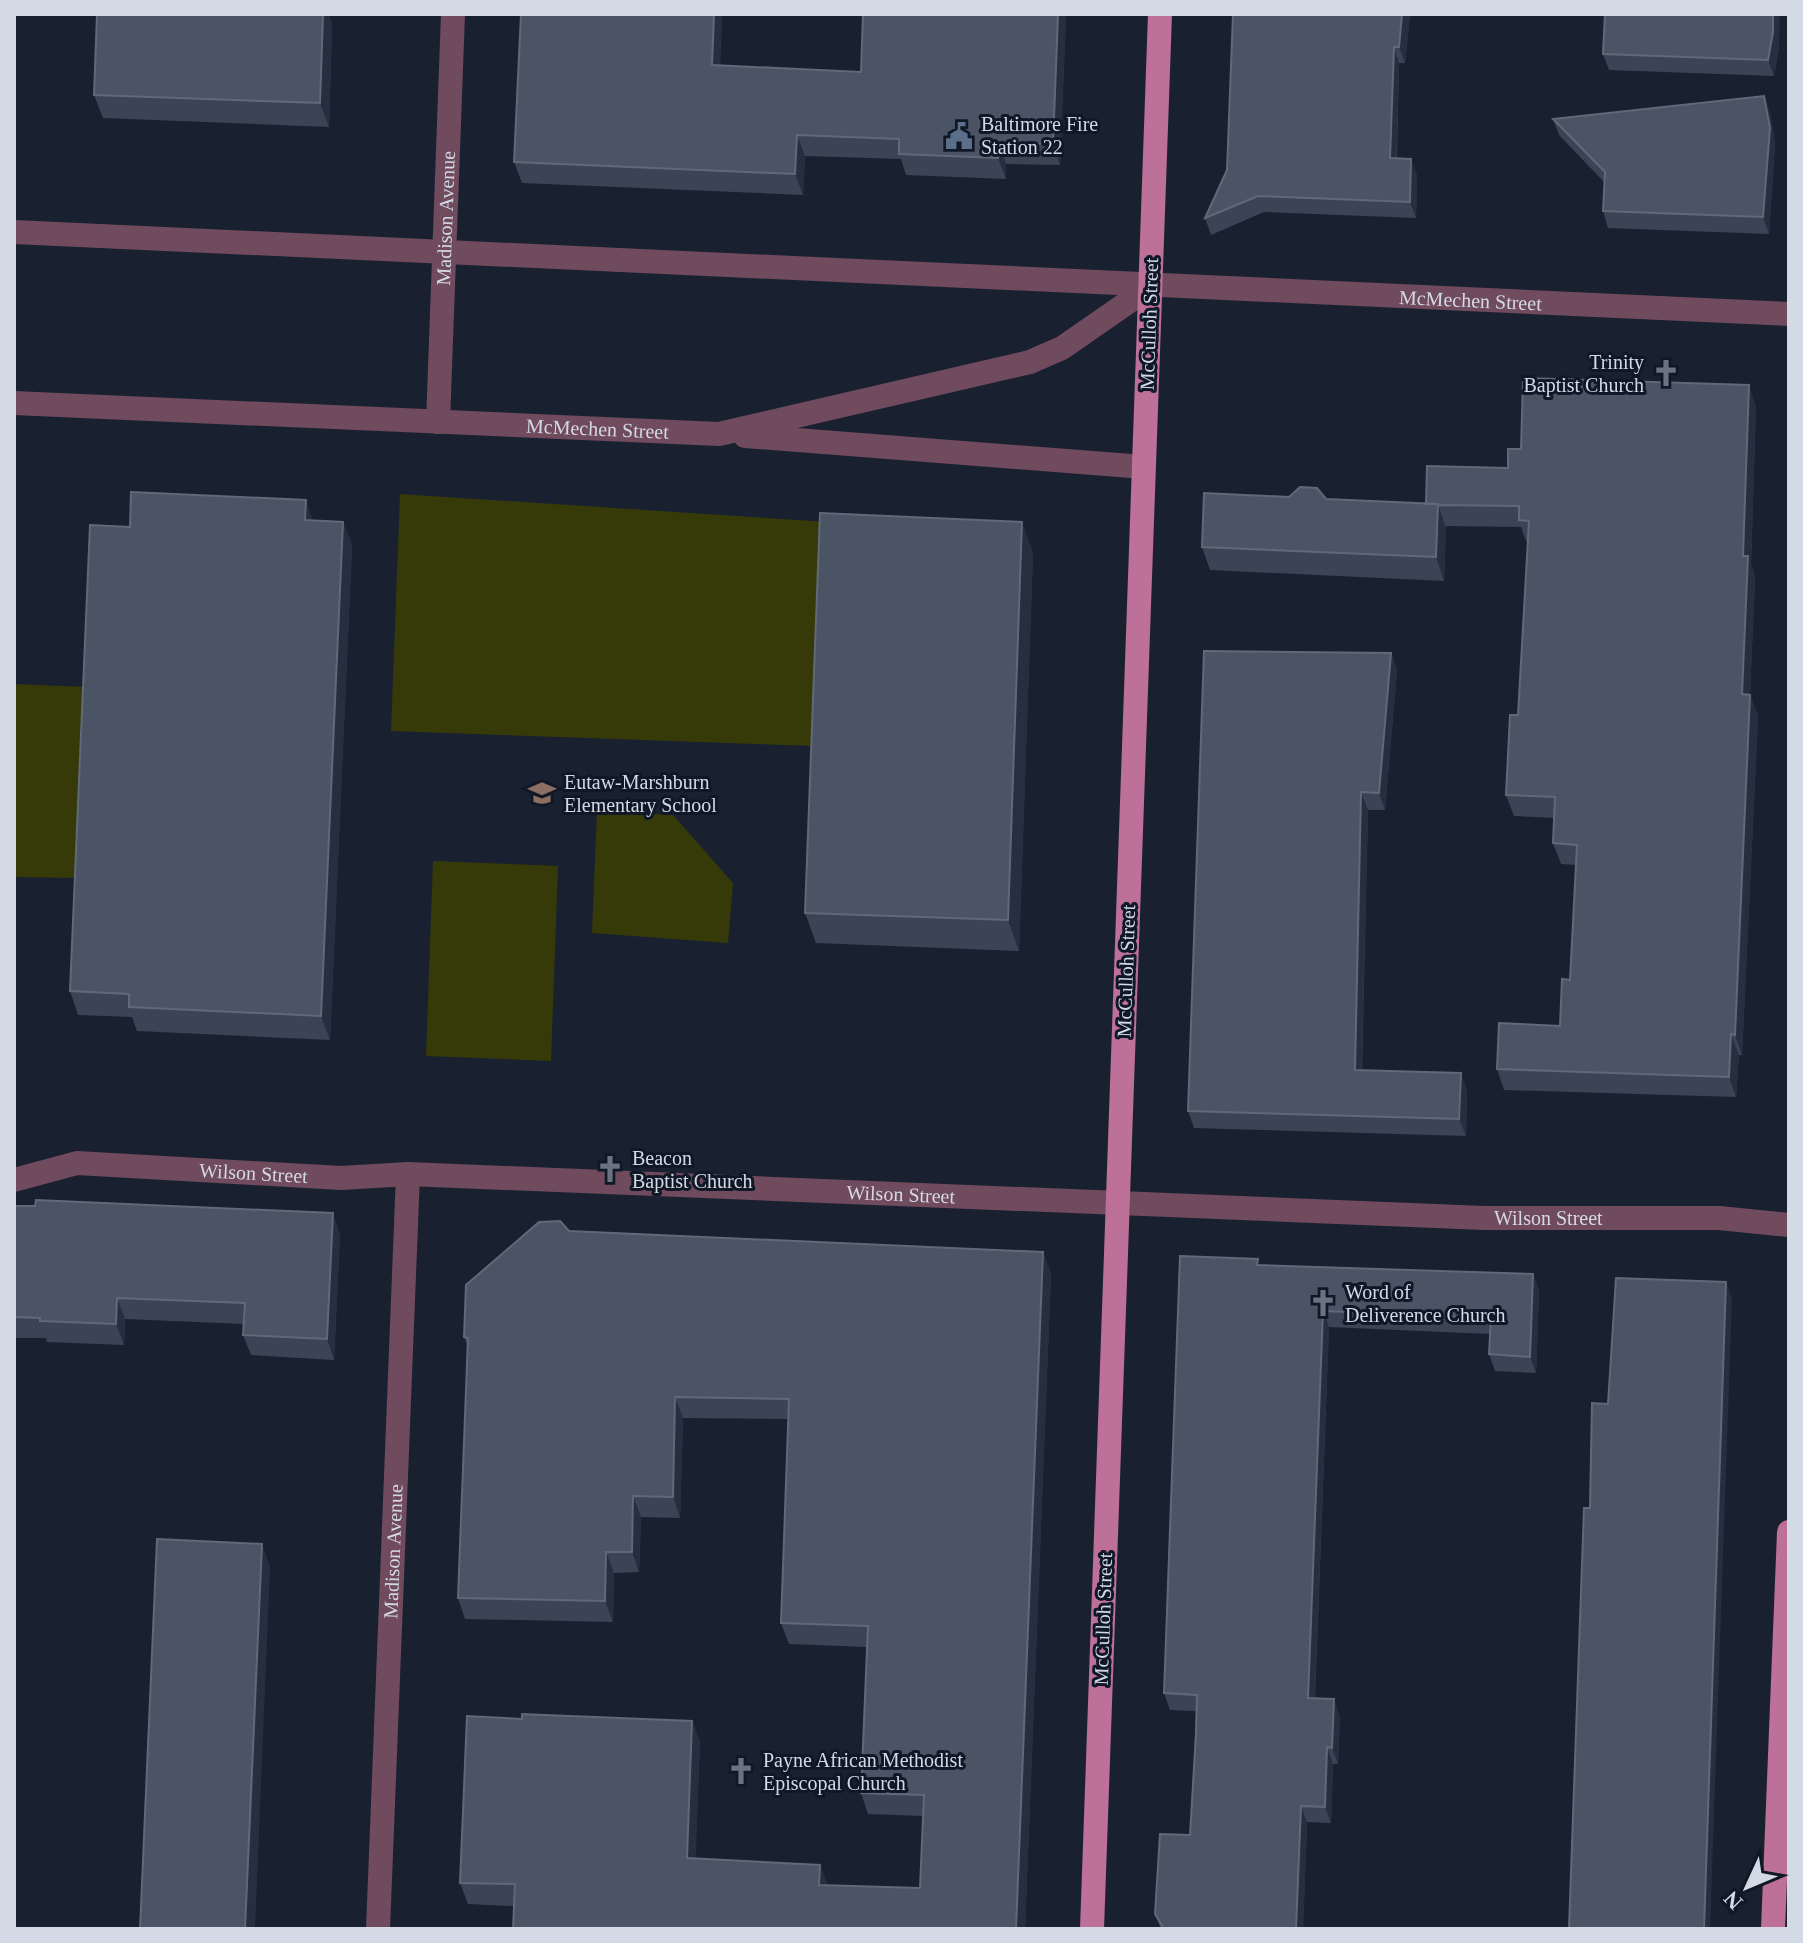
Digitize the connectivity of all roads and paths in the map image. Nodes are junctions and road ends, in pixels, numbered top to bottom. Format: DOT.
graph roads {
  1 [pos="453,14"];
  2 [pos="1160,14"];
  3 [pos="14,232"];
  4 [pos="444,249"];
  5 [pos="1150,287"];
  6 [pos="1789,314"];
  7 [pos="14,403"];
  8 [pos="438,422"];
  9 [pos="719,434"];
  10 [pos="1144,467"];
  11 [pos="408,1174"];
  12 [pos="14,1180"];
  13 [pos="1118,1203"];
  14 [pos="1789,1225"];
  15 [pos="1789,1532"];
  16 [pos="378,1929"];
  17 [pos="1092,1929"];
  18 [pos="1773,1929"];
  1 -- 4 [label="street, Madison Avenue"];
  2 -- 5 [label="main road, McCulloh Street"];
  3 -- 4 [label="street, McMechen Street"];
  4 -- 5 [label="street, McMechen Street"];
  4 -- 8 [label="street, Madison Avenue"];
  5 -- 6 [label="street, McMechen Street"];
  5 -- 9 [label="street, McMechen Street"];
  5 -- 10 [label="main road, McCulloh Street"];
  7 -- 8 [label="street, McMechen Street"];
  8 -- 9 [label="street, McMechen Street"];
  9 -- 10 [label="street"];
  10 -- 13 [label="main road, McCulloh Street"];
  11 -- 12 [label="street, Wilson Street"];
  11 -- 13 [label="street, Wilson Street"];
  11 -- 16 [label="street, Madison Avenue"];
  13 -- 14 [label="street, Wilson Street"];
  13 -- 17 [label="main road, McCulloh Street"];
  15 -- 18 [label="main road"];
}
